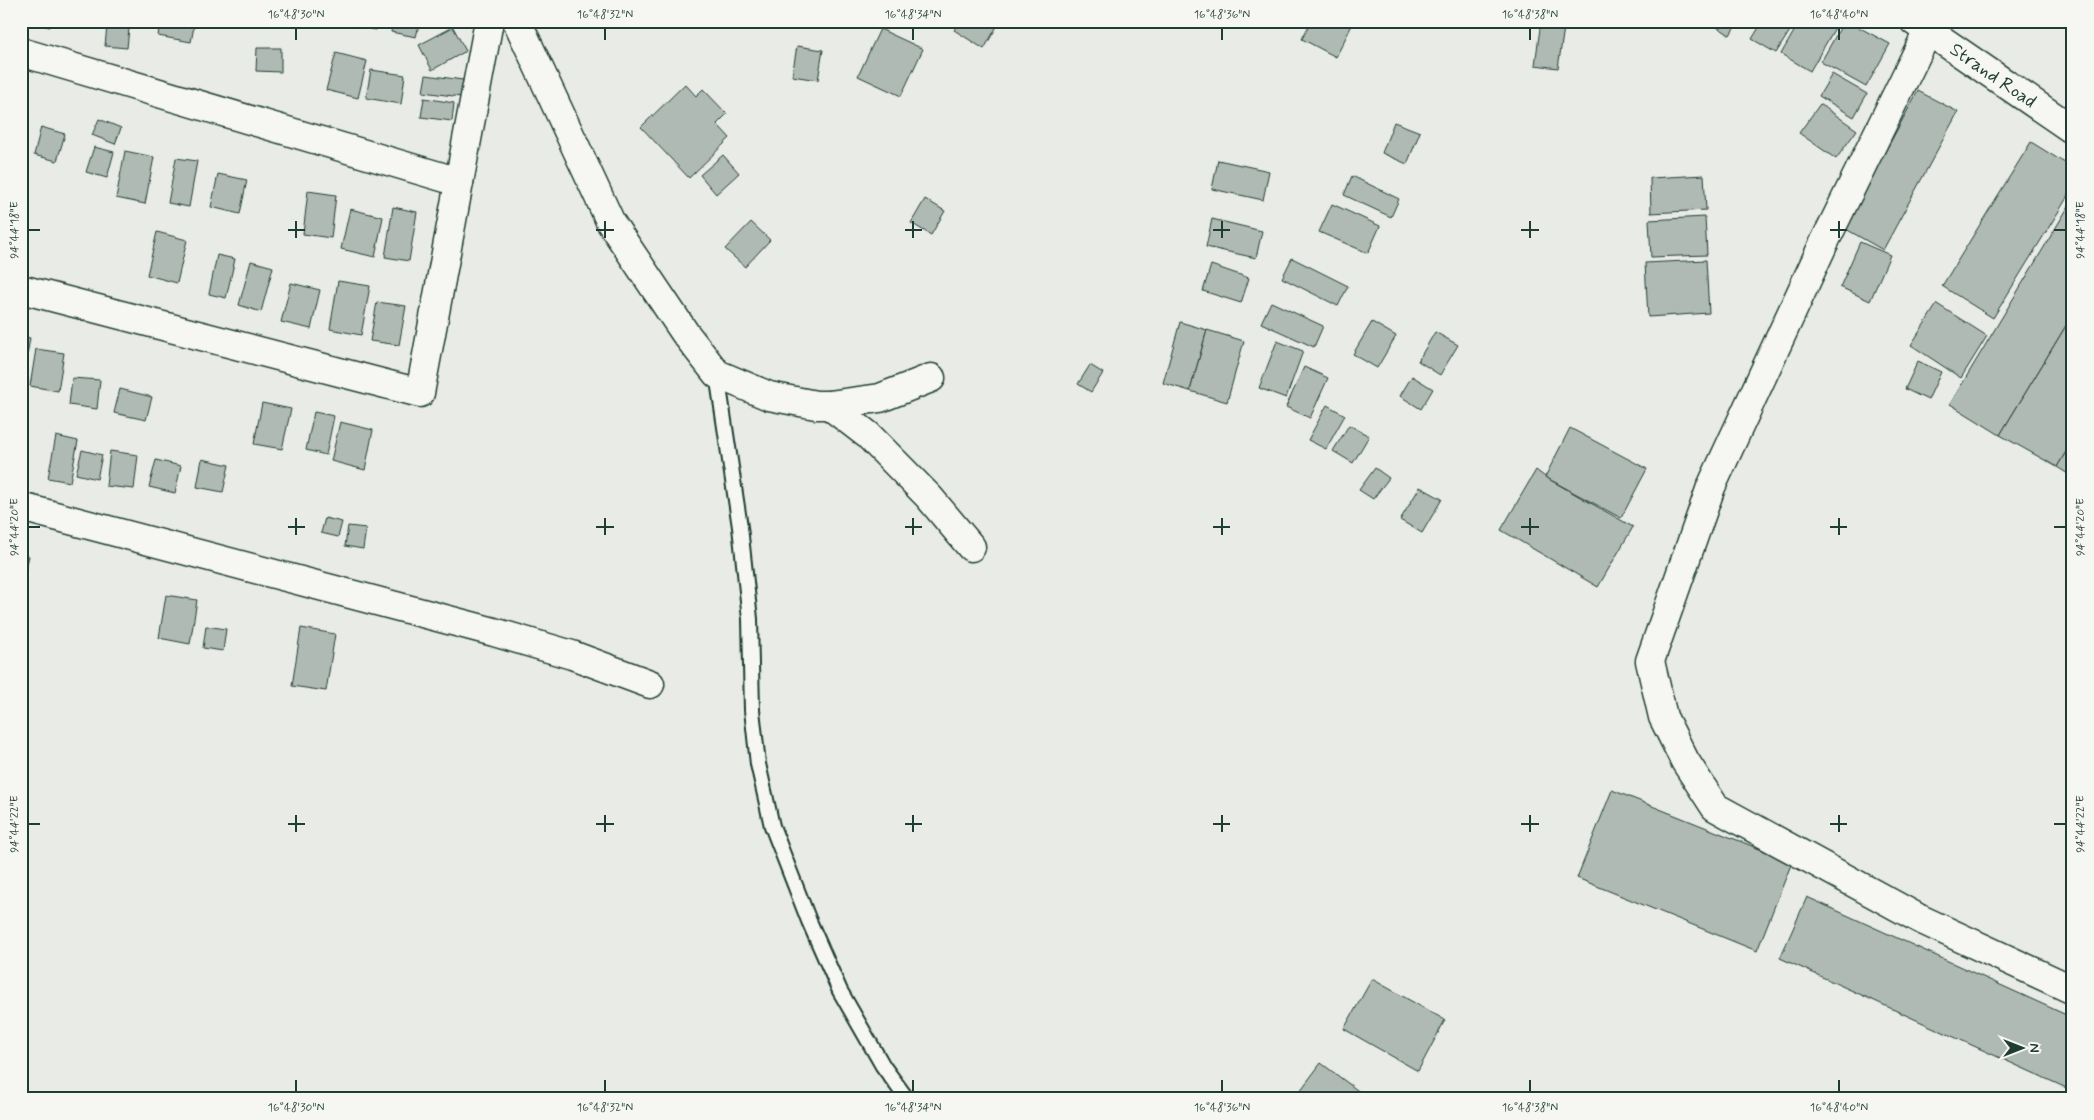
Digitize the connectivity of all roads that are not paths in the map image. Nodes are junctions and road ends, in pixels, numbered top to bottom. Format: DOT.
graph roads {
  1 [pos="489,21"];
  2 [pos="517,21"];
  3 [pos="1921,26"];
  4 [pos="21,52"];
  5 [pos="2073,130"];
  6 [pos="460,182"];
  7 [pos="21,289"];
  8 [pos="717,374"];
  9 [pos="931,378"];
  10 [pos="829,405"];
  11 [pos="21,507"];
  12 [pos="971,546"];
  13 [pos="650,684"];
  14 [pos="2073,990"];
  15 [pos="907,1099"];
  1 -- 6 [label="street"];
  2 -- 8 [label="street"];
  3 -- 5 [label="street, Strand Road"];
  3 -- 14 [label="street"];
  4 -- 6 [label="street"];
  6 -- 7 [label="street"];
  8 -- 10 [label="street"];
  8 -- 15 [label="lane"];
  9 -- 10 [label="street"];
  10 -- 12 [label="street"];
  11 -- 13 [label="street"];
}
